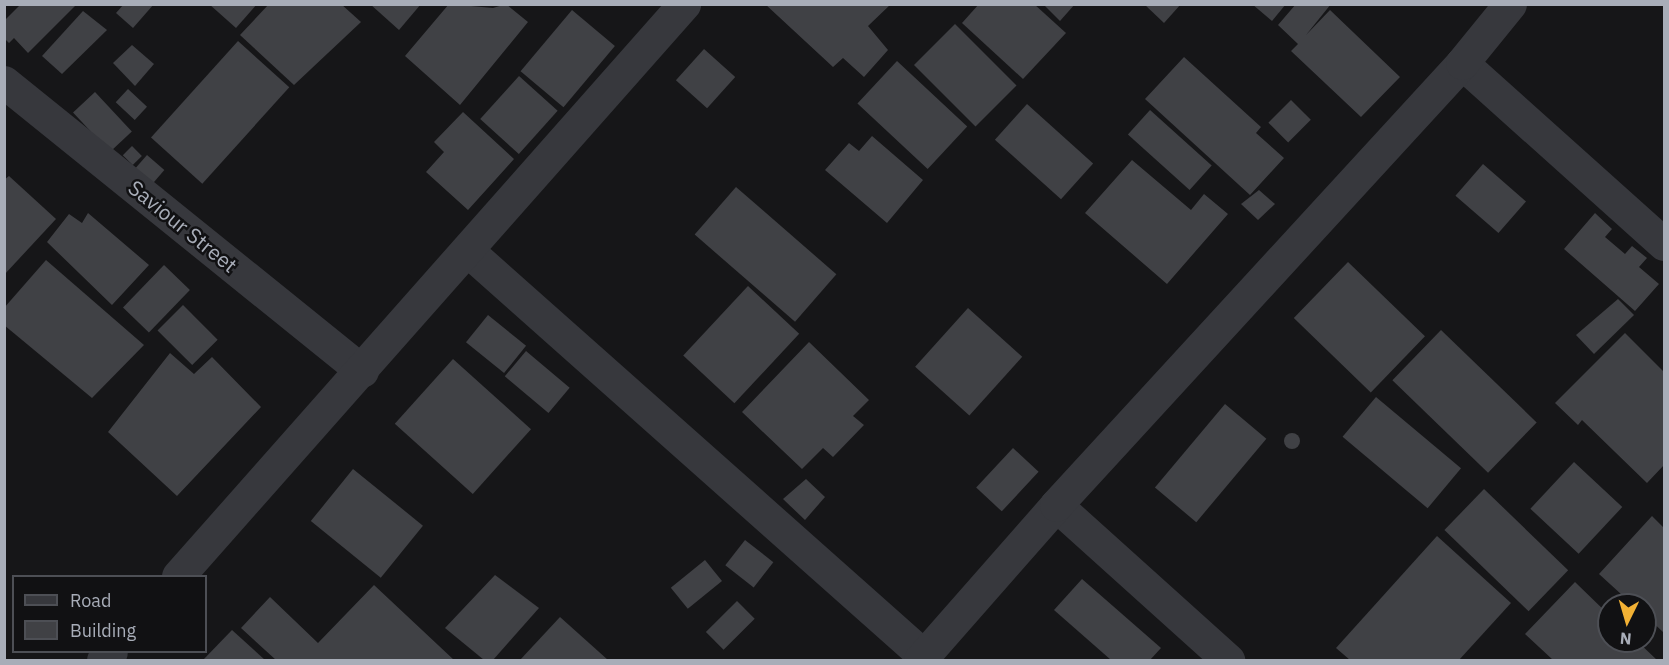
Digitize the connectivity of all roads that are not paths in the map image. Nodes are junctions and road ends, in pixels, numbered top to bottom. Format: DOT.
graph roads {
  1 [pos="684,4"];
  2 [pos="1510,4"];
  3 [pos="1462,63"];
  4 [pos="4,82"];
  5 [pos="1665,244"];
  6 [pos="467,250"];
  7 [pos="362,371"];
  8 [pos="1056,505"];
  9 [pos="179,575"];
  10 [pos="922,658"];
  11 [pos="1228,660"];
  1 -- 6 [label="street"];
  2 -- 3 [label="street"];
  3 -- 5 [label="street"];
  3 -- 8 [label="street"];
  4 -- 7 [label="street, Saviour Street"];
  6 -- 7 [label="street"];
  6 -- 10 [label="street"];
  7 -- 9 [label="street"];
  8 -- 10 [label="street"];
  8 -- 11 [label="street"];
}
